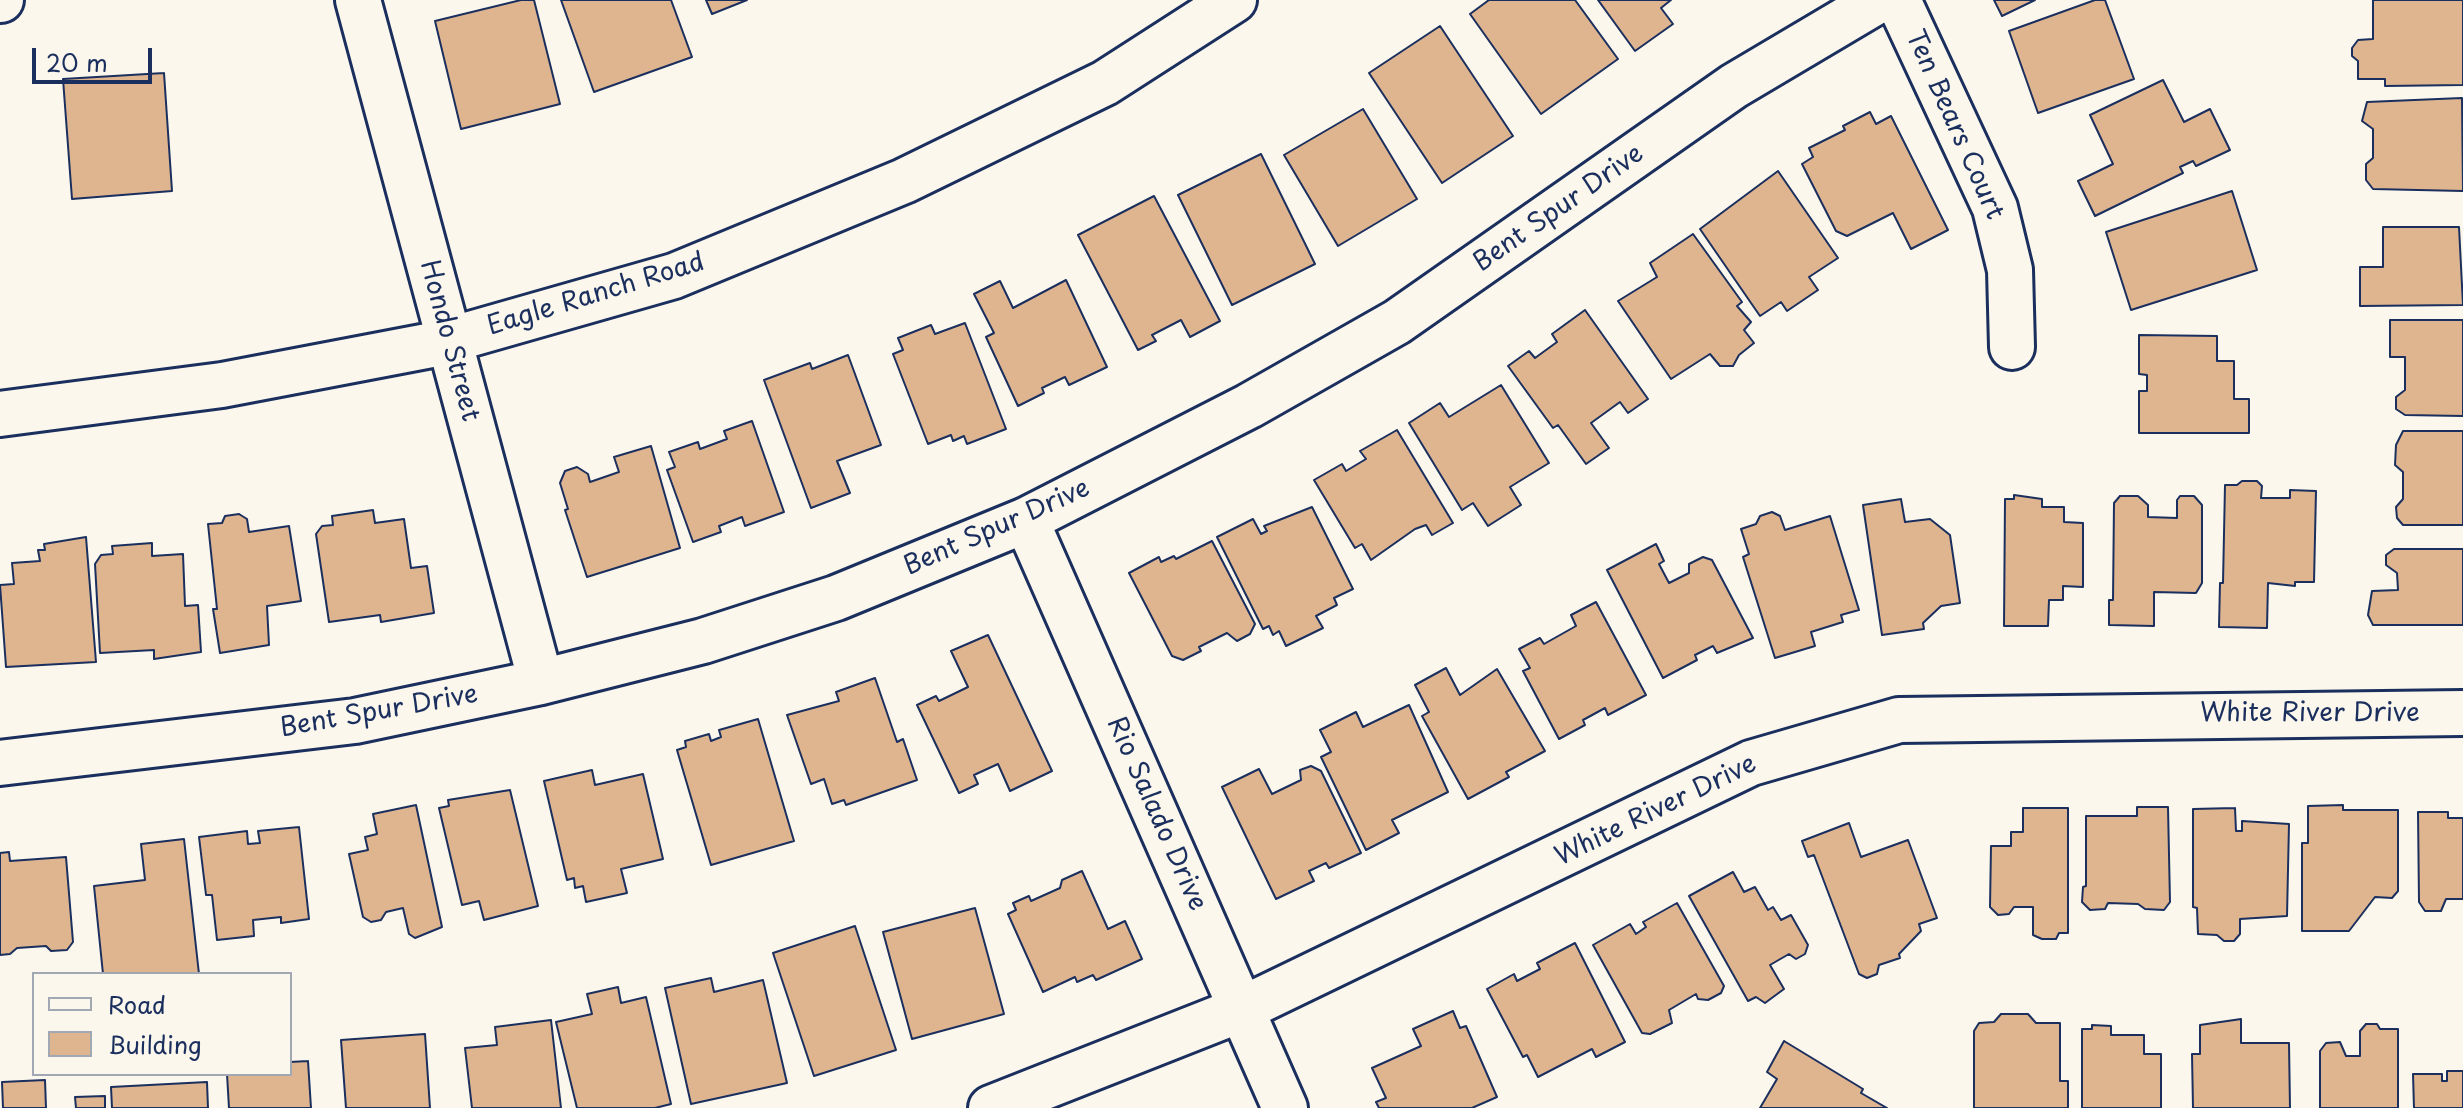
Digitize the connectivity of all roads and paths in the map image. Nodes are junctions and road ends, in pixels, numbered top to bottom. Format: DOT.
graph roads {
  1 [pos="358,0"];
  2 [pos="1234,0"];
  3 [pos="1879,0"];
  4 [pos="1898,0"];
  5 [pos="448,340"];
  6 [pos="2012,347"];
  7 [pos="0,414"];
  8 [pos="1026,520"];
  9 [pos="541,682"];
  10 [pos="2463,713"];
  11 [pos="0,763"];
  12 [pos="1242,1009"];
  13 [pos="991,1108"];
  14 [pos="1285,1108"];
  1 -- 5 [label="street, Hondo Street"];
  2 -- 5 [label="street, Eagle Ranch Road"];
  3 -- 8 [label="street, Bent Spur Drive"];
  4 -- 6 [label="street, Ten Bears Court"];
  5 -- 7 [label="street, Eagle Ranch Road"];
  5 -- 9 [label="street, Hondo Street"];
  8 -- 9 [label="street, Bent Spur Drive"];
  8 -- 12 [label="street, Rio Salado Drive"];
  9 -- 11 [label="street, Bent Spur Drive"];
  10 -- 12 [label="street, White River Drive"];
  12 -- 13 [label="street, White River Drive"];
  12 -- 14 [label="street, Rio Salado Drive"];
}
